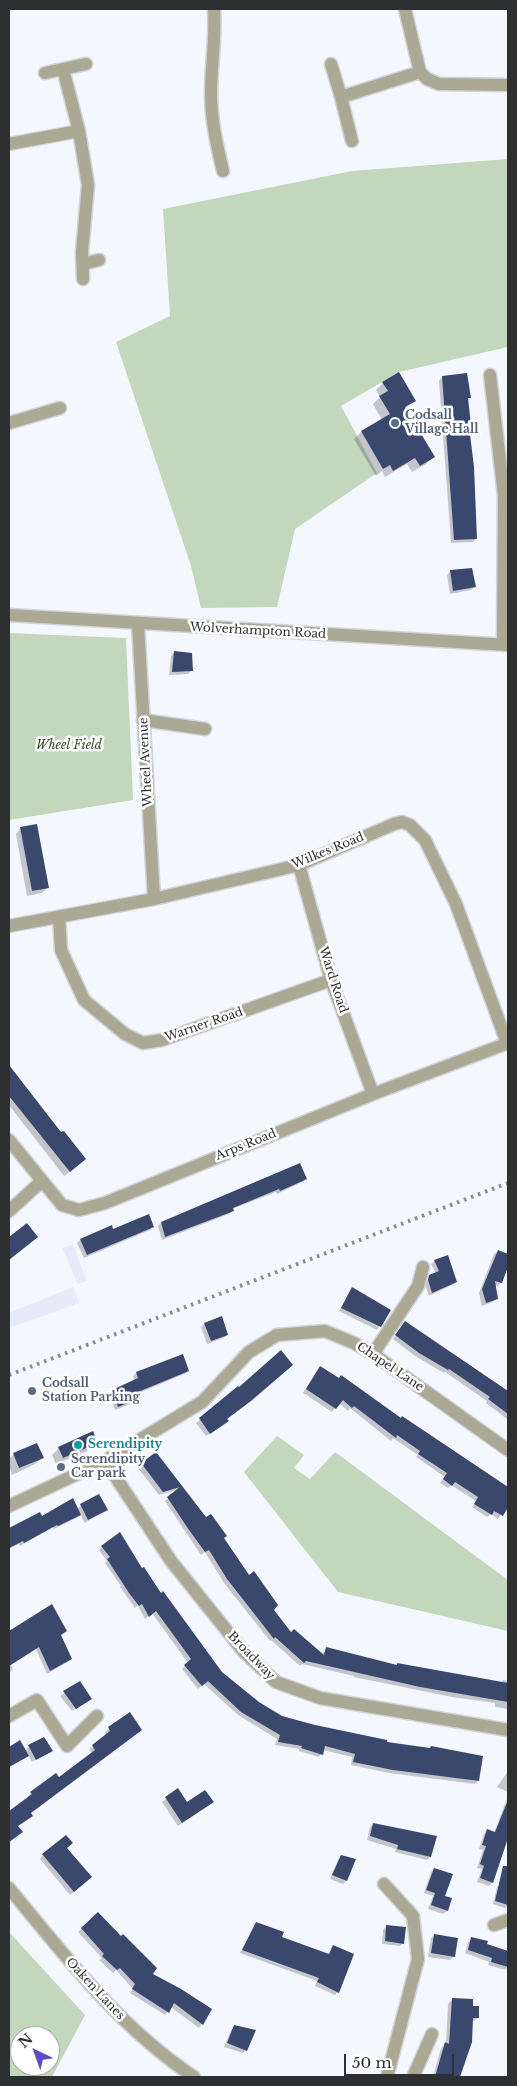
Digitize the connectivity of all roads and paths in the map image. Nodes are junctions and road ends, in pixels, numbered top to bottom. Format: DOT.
graph roads {
  1 [pos="214,9"];
  2 [pos="405,9"];
  3 [pos="86,64"];
  4 [pos="331,64"];
  5 [pos="63,70"];
  6 [pos="420,72"];
  7 [pos="44,73"];
  8 [pos="508,85"];
  9 [pos="341,97"];
  10 [pos="79,131"];
  11 [pos="352,141"];
  12 [pos="9,144"];
  13 [pos="223,171"];
  14 [pos="99,260"];
  15 [pos="83,264"];
  16 [pos="83,279"];
  17 [pos="490,375"];
  18 [pos="60,408"];
  19 [pos="9,423"];
  20 [pos="9,615"];
  21 [pos="138,624"];
  22 [pos="505,645"];
  23 [pos="144,720"];
  24 [pos="205,730"];
  25 [pos="299,865"];
  26 [pos="154,899"];
  27 [pos="59,917"];
  28 [pos="9,926"];
  29 [pos="331,980"];
  30 [pos="508,1043"];
  31 [pos="373,1094"];
  32 [pos="9,1140"];
  33 [pos="42,1182"];
  34 [pos="9,1211"];
  35 [pos="423,1267"];
  36 [pos="373,1354"];
  37 [pos="508,1450"];
  38 [pos="105,1461"];
  39 [pos="9,1506"];
  40 [pos="9,1716"];
  41 [pos="97,1716"];
  42 [pos="508,1730"];
  43 [pos="384,1884"];
  44 [pos="9,1888"];
  45 [pos="508,1920"];
  46 [pos="494,1925"];
  47 [pos="432,2034"];
  48 [pos="194,2077"];
  49 [pos="387,2077"];
  50 [pos="413,2077"];
  1 -- 13 [label="street"];
  2 -- 6 [label="street"];
  3 -- 5 [label="street"];
  4 -- 9 [label="street"];
  5 -- 7 [label="street"];
  5 -- 10 [label="street"];
  6 -- 8 [label="street"];
  6 -- 9 [label="street"];
  9 -- 11 [label="street"];
  10 -- 12 [label="street"];
  10 -- 15 [label="street"];
  14 -- 15 [label="street"];
  15 -- 16 [label="street"];
  17 -- 22 [label="street"];
  18 -- 19 [label="street"];
  20 -- 21 [label="street, Wolverhampton Road"];
  21 -- 22 [label="street, Wolverhampton Road"];
  21 -- 23 [label="street, Wheel Avenue"];
  23 -- 24 [label="street"];
  23 -- 26 [label="street, Wheel Avenue"];
  25 -- 26 [label="street, Wilkes Road"];
  25 -- 29 [label="street, Ward Road"];
  25 -- 30 [label="street, Wilkes Road"];
  26 -- 27 [label="street, Wilkes Road"];
  27 -- 28 [label="street, Wilkes Road"];
  27 -- 29 [label="street, Warner Road"];
  29 -- 31 [label="street, Ward Road"];
  30 -- 31 [label="street, Arps Road"];
  31 -- 33 [label="street, Arps Road"];
  32 -- 33 [label="street, Arps Road"];
  33 -- 34 [label="street"];
  35 -- 36 [label="street"];
  36 -- 37 [label="street, Chapel Lane"];
  36 -- 38 [label="street, Chapel Lane"];
  38 -- 39 [label="street, Chapel Lane"];
  38 -- 42 [label="street, Broadway"];
  40 -- 41 [label="street"];
  43 -- 49 [label="street"];
  44 -- 48 [label="street, Oaken Lanes"];
  45 -- 46 [label="street"];
  47 -- 50 [label="street"];
}
